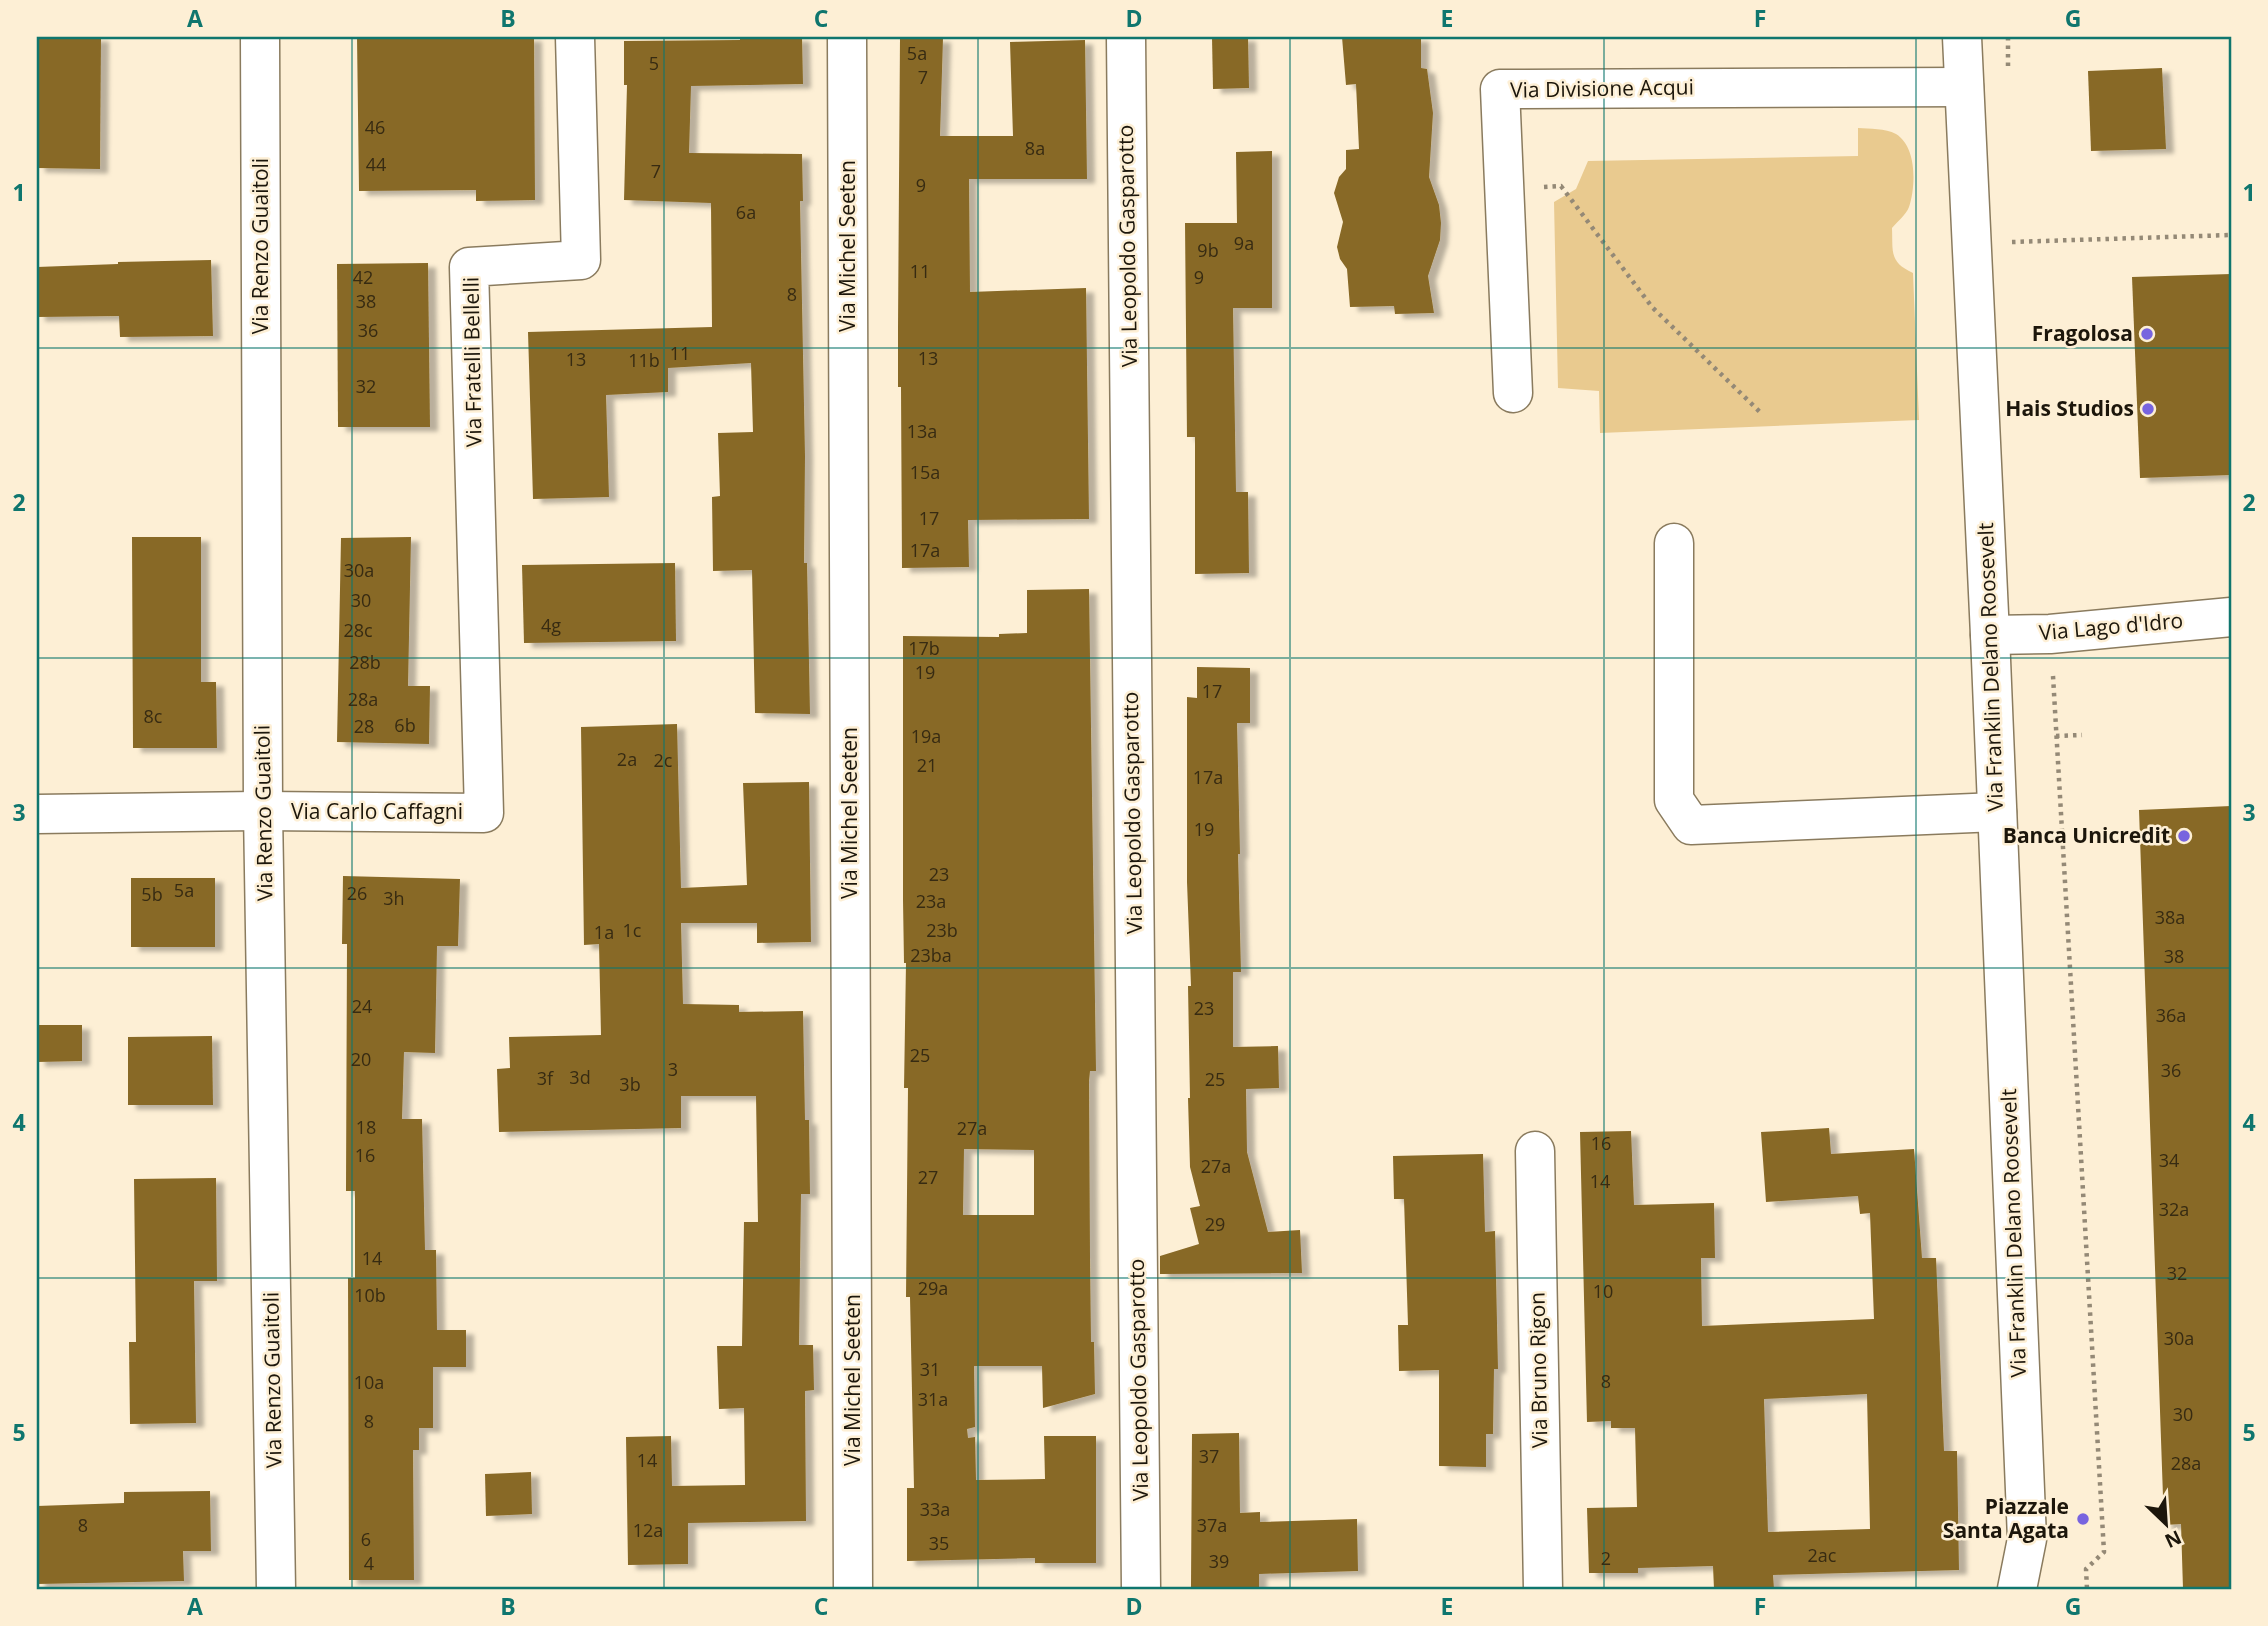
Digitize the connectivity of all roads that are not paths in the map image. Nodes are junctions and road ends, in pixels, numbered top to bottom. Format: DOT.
graph roads {
  1 [pos="260,37"];
  2 [pos="575,37"];
  3 [pos="847,37"];
  4 [pos="1126,37"];
  5 [pos="1962,37"];
  6 [pos="1964,87"];
  7 [pos="1513,393"];
  8 [pos="476,538"];
  9 [pos="1674,543"];
  10 [pos="2231,617"];
  11 [pos="1990,635"];
  12 [pos="263,811"];
  13 [pos="1997,811"];
  14 [pos="37,814"];
  15 [pos="1535,1151"];
  16 [pos="276,1589"];
  17 [pos="853,1589"];
  18 [pos="1141,1589"];
  19 [pos="1543,1589"];
  20 [pos="2017,1589"];
  1 -- 12 [label="street, Via Renzo Guaitoli"];
  2 -- 8 [label="street, Via Fratelli Bellelli"];
  3 -- 17 [label="street, Via Michel Seeten"];
  4 -- 18 [label="street, Via Leopoldo Gasparotto"];
  5 -- 6 [label="street, Via Franklin Delano Roosevelt"];
  6 -- 7 [label="street, Via Divisione Acqui"];
  6 -- 11 [label="street, Via Franklin Delano Roosevelt"];
  8 -- 12 [label="street, Via Carlo Caffagni"];
  9 -- 13 [label="street"];
  10 -- 11 [label="street, Via Lago d'Idro"];
  11 -- 13 [label="street, Via Franklin Delano Roosevelt"];
  12 -- 14 [label="street, Via Carlo Caffagni"];
  12 -- 16 [label="street, Via Renzo Guaitoli"];
  13 -- 20 [label="street, Via Franklin Delano Roosevelt"];
  15 -- 19 [label="street, Via Bruno Rigon"];
}
